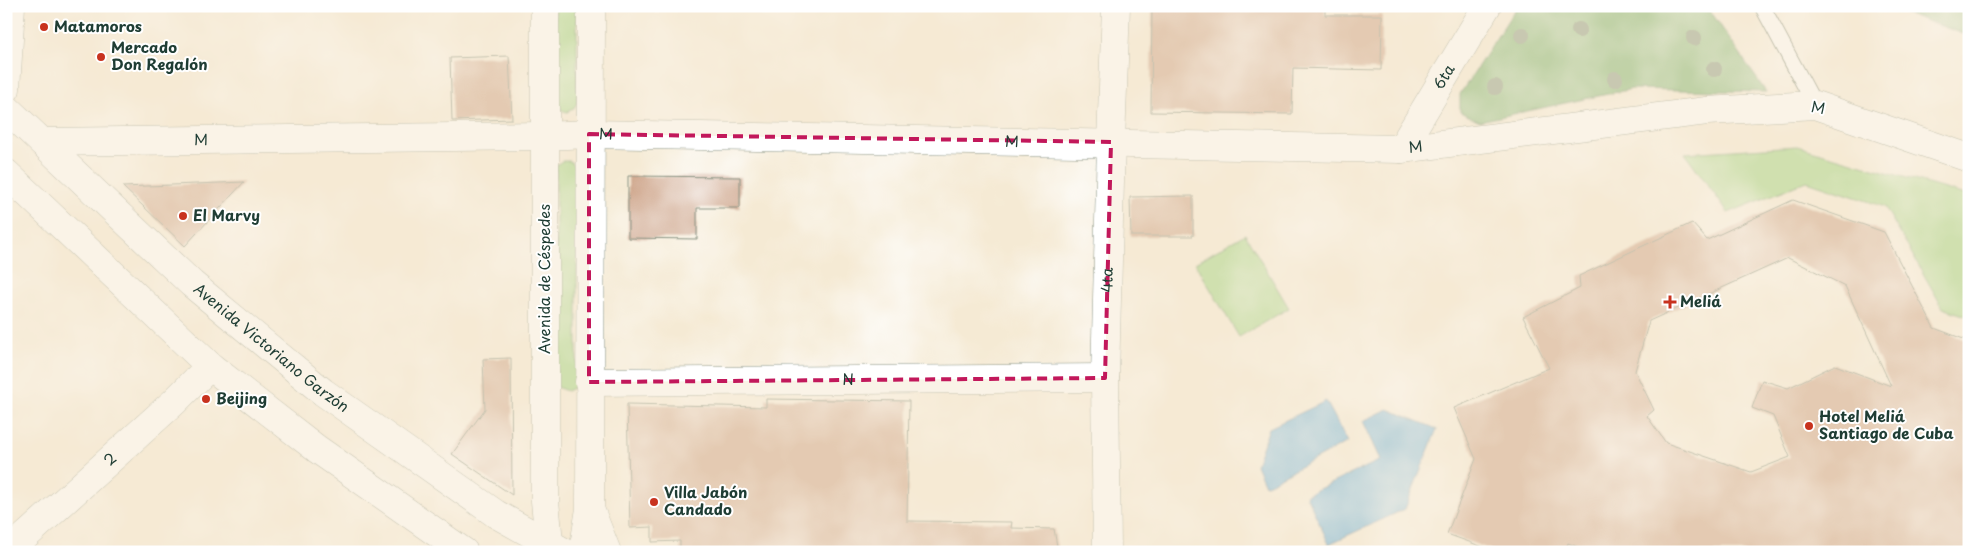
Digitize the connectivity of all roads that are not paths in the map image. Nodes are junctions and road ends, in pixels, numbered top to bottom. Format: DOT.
graph roads {
  1 [pos="11,6"];
  2 [pos="544,6"];
  3 [pos="590,6"];
  4 [pos="1116,6"];
  5 [pos="1487,6"];
  6 [pos="1762,6"];
  7 [pos="6,89"];
  8 [pos="1815,105"];
  9 [pos="6,108"];
  10 [pos="589,134"];
  11 [pos="544,136"];
  12 [pos="42,142"];
  13 [pos="1111,142"];
  14 [pos="1401,148"];
  15 [pos="1969,158"];
  16 [pos="6,173"];
  17 [pos="210,366"];
  18 [pos="1106,378"];
  19 [pos="589,382"];
  20 [pos="590,509"];
  21 [pos="554,549"];
  22 [pos="8,552"];
  23 [pos="464,552"];
  24 [pos="583,552"];
  25 [pos="607,552"];
  26 [pos="1107,552"];
  1 -- 7 [label="street"];
  2 -- 11 [label="street, Avenida de Céspedes"];
  3 -- 10 [label="street"];
  4 -- 13 [label="street, 4ta"];
  5 -- 14 [label="street, 6ta"];
  6 -- 8 [label="lane"];
  8 -- 14 [label="street, M"];
  8 -- 15 [label="street, M"];
  9 -- 12 [label="street, Avenida Victoriano Garzón"];
  10 -- 11 [label="street, M"];
  10 -- 13 [label="street, M"];
  10 -- 19 [label="street"];
  11 -- 12 [label="street, M"];
  11 -- 21 [label="street, Avenida de Céspedes"];
  12 -- 21 [label="street, Avenida Victoriano Garzón"];
  13 -- 14 [label="street, M"];
  13 -- 18 [label="street, 4ta"];
  16 -- 17 [label="street"];
  17 -- 22 [label="street, 2"];
  17 -- 23 [label="street"];
  18 -- 19 [label="street, N"];
  18 -- 26 [label="street, 4ta"];
  19 -- 20 [label="street"];
  20 -- 24 [label="street"];
  20 -- 25 [label="street"];
}
